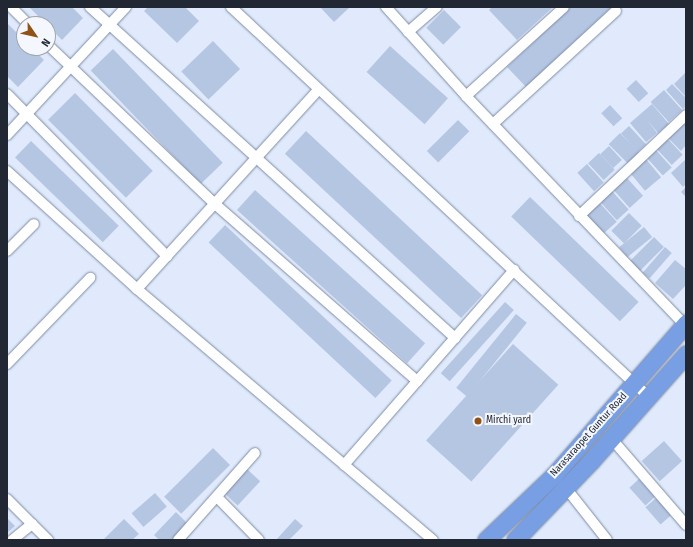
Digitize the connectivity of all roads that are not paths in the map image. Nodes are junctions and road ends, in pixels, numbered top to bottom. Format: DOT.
graph roads {
  1 [pos="11,7"];
  2 [pos="90,7"];
  3 [pos="126,7"];
  4 [pos="231,7"];
  5 [pos="386,7"];
  6 [pos="438,7"];
  7 [pos="564,7"];
  8 [pos="616,11"];
  9 [pos="20,16"];
  10 [pos="108,26"];
  11 [pos="408,32"];
  12 [pos="56,52"];
  13 [pos="70,67"];
  14 [pos="319,89"];
  15 [pos="7,94"];
  16 [pos="466,96"];
  17 [pos="26,114"];
  18 [pos="686,115"];
  19 [pos="493,124"];
  20 [pos="7,135"];
  21 [pos="256,158"];
  22 [pos="7,171"];
  23 [pos="215,204"];
  24 [pos="579,216"];
  25 [pos="34,224"];
  26 [pos="7,251"];
  27 [pos="167,256"];
  28 [pos="514,270"];
  29 [pos="90,278"];
  30 [pos="137,289"];
  31 [pos="685,324"];
  32 [pos="455,338"];
  33 [pos="686,354"];
  34 [pos="7,364"];
  35 [pos="418,381"];
  36 [pos="634,384"];
  37 [pos="649,397"];
  38 [pos="611,438"];
  39 [pos="255,453"];
  40 [pos="344,465"];
  41 [pos="566,488"];
  42 [pos="217,496"];
  43 [pos="7,499"];
  44 [pos="32,524"];
  45 [pos="686,525"];
  46 [pos="12,540"];
  47 [pos="48,540"];
  48 [pos="178,540"];
  49 [pos="259,540"];
  50 [pos="433,540"];
  51 [pos="486,540"];
  52 [pos="515,540"];
  53 [pos="607,540"];
  1 -- 9 [label="street"];
  2 -- 10 [label="street"];
  3 -- 10 [label="street"];
  4 -- 14 [label="street"];
  5 -- 11 [label="street"];
  6 -- 11 [label="street"];
  7 -- 16 [label="street"];
  8 -- 19 [label="street"];
  10 -- 13 [label="street"];
  10 -- 21 [label="street"];
  11 -- 16 [label="street"];
  12 -- 13 [label="street"];
  13 -- 17 [label="street"];
  13 -- 23 [label="street"];
  14 -- 21 [label="street"];
  14 -- 28 [label="street"];
  15 -- 17 [label="street"];
  16 -- 19 [label="street"];
  17 -- 20 [label="street"];
  17 -- 27 [label="street"];
  18 -- 24 [label="street"];
  19 -- 24 [label="street"];
  21 -- 23 [label="street"];
  21 -- 32 [label="street"];
  22 -- 30 [label="street"];
  23 -- 27 [label="street"];
  23 -- 35 [label="street"];
  24 -- 31 [label="street"];
  25 -- 26 [label="street"];
  27 -- 30 [label="street"];
  28 -- 32 [label="street"];
  28 -- 36 [label="street"];
  29 -- 34 [label="street"];
  30 -- 40 [label="street"];
  31 -- 36 [label="highway, Narasaraopet Guntur Road"];
  32 -- 35 [label="street"];
  33 -- 37 [label="highway, Narasaraopet Guntur Road"];
  35 -- 40 [label="street"];
  36 -- 37 [label="street"];
  36 -- 51 [label="highway, Narasaraopet Guntur Road"];
  37 -- 38 [label="highway, Narasaraopet Guntur Road"];
  38 -- 41 [label="highway, Narasaraopet Guntur Road"];
  38 -- 45 [label="street"];
  39 -- 42 [label="street"];
  40 -- 50 [label="street"];
  41 -- 52 [label="highway, Narasaraopet Guntur Road"];
  41 -- 53 [label="street"];
  42 -- 48 [label="street"];
  42 -- 49 [label="street"];
  43 -- 44 [label="street"];
  44 -- 46 [label="street"];
  44 -- 47 [label="street"];
}
